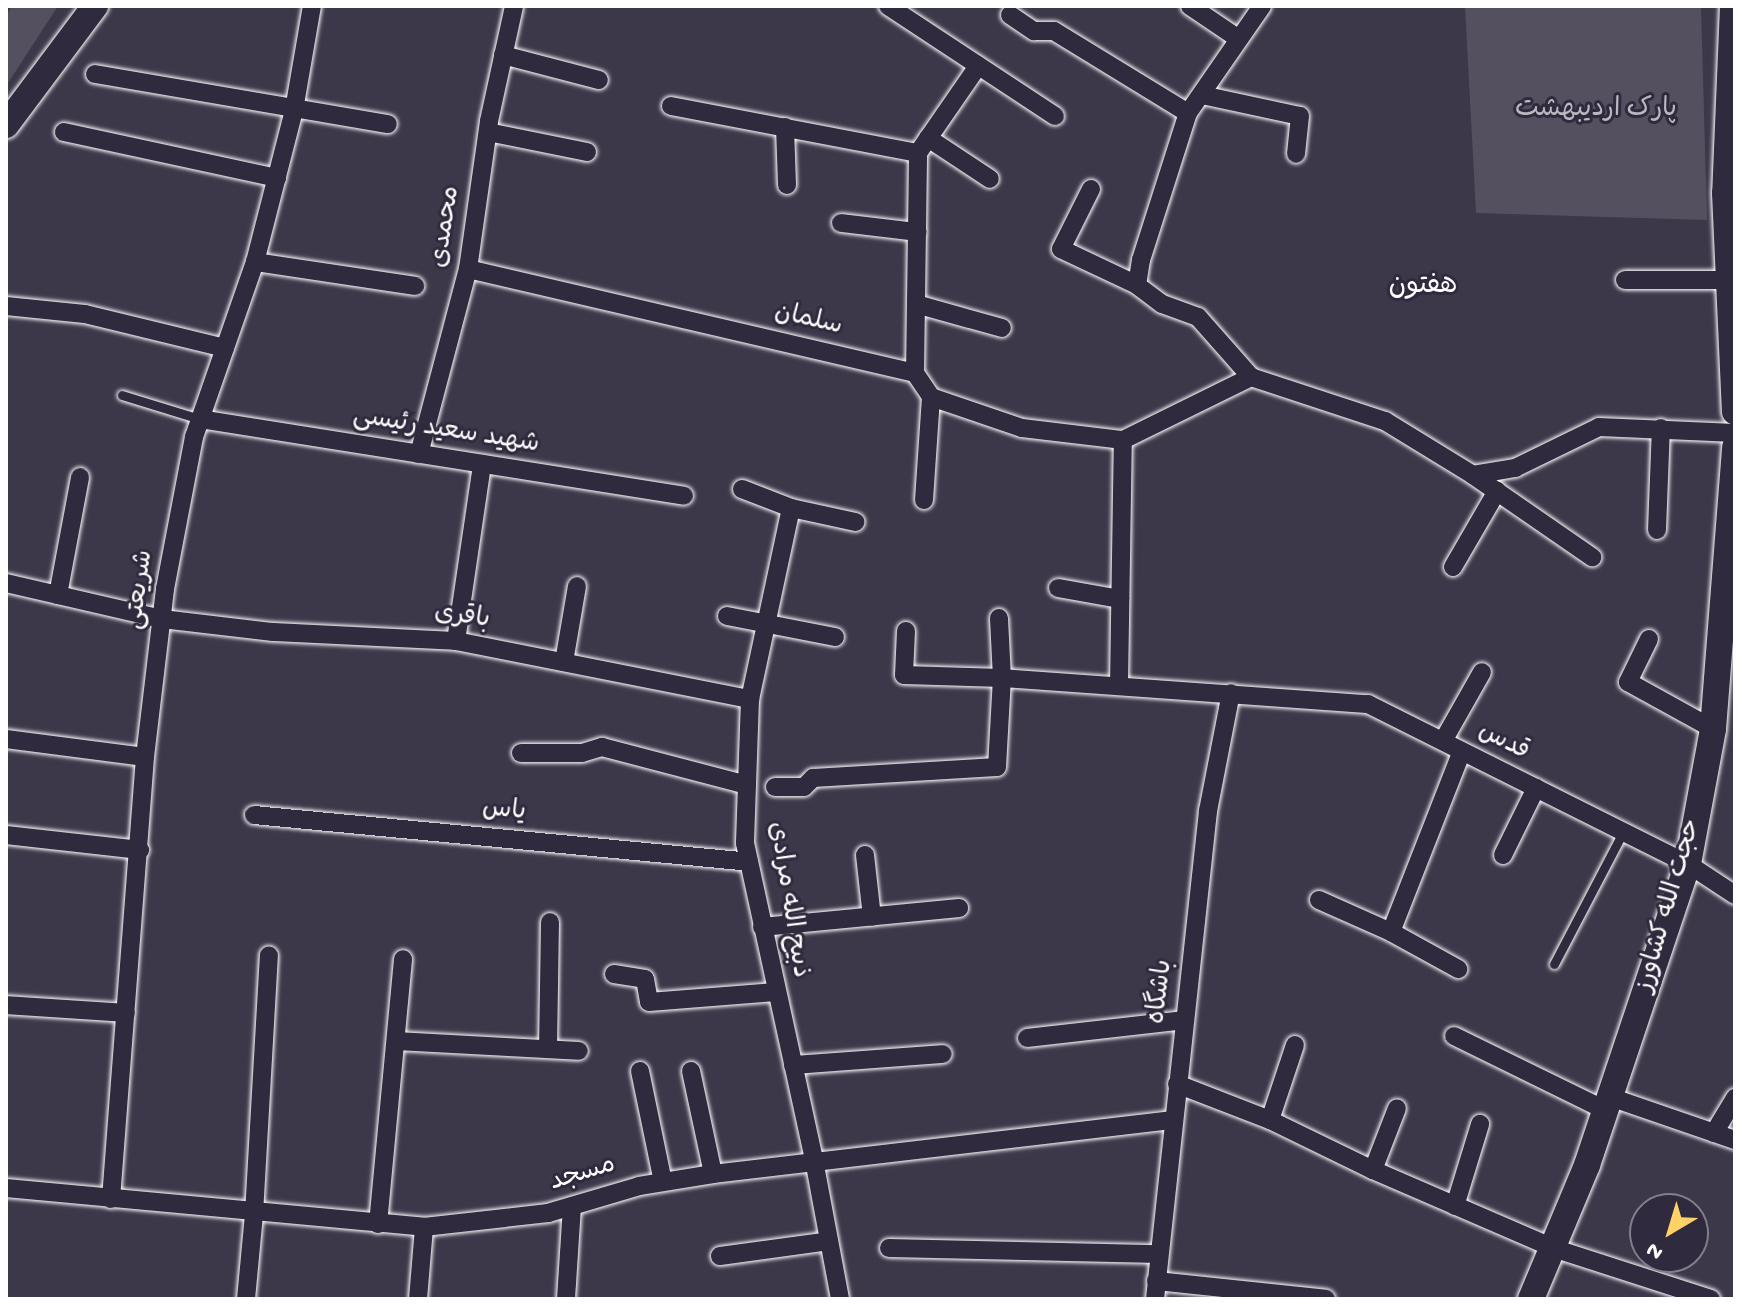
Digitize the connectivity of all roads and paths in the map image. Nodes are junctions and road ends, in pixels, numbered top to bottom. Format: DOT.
graph roads {
  1 [pos="95,6"];
  2 [pos="312,6"];
  3 [pos="514,6"];
  4 [pos="888,6"];
  5 [pos="1190,6"];
  6 [pos="1262,6"];
  7 [pos="1733,6"];
  8 [pos="1010,15"];
  9 [pos="1239,39"];
  10 [pos="503,55"];
  11 [pos="978,66"];
  12 [pos="95,74"];
  13 [pos="599,80"];
  14 [pos="1732,89"];
  15 [pos="1202,95"];
  16 [pos="671,106"];
  17 [pos="294,110"];
  18 [pos="1188,113"];
  19 [pos="1055,116"];
  20 [pos="388,124"];
  21 [pos="6,125"];
  22 [pos="785,127"];
  23 [pos="64,132"];
  24 [pos="488,132"];
  25 [pos="923,145"];
  26 [pos="587,152"];
  27 [pos="1296,154"];
  28 [pos="277,178"];
  29 [pos="990,179"];
  30 [pos="787,185"];
  31 [pos="1091,189"];
  32 [pos="841,223"];
  33 [pos="917,232"];
  34 [pos="255,262"];
  35 [pos="468,269"];
  36 [pos="1625,280"];
  37 [pos="1729,280"];
  38 [pos="1137,285"];
  39 [pos="415,286"];
  40 [pos="916,304"];
  41 [pos="6,306"];
  42 [pos="1002,328"];
  43 [pos="225,348"];
  44 [pos="915,373"];
  45 [pos="1251,377"];
  46 [pos="122,395"];
  47 [pos="931,397"];
  48 [pos="1735,412"];
  49 [pos="200,419"];
  50 [pos="1661,428"];
  51 [pos="1735,433"];
  52 [pos="1123,440"];
  53 [pos="1735,447"];
  54 [pos="419,454"];
  55 [pos="482,464"];
  56 [pos="1473,475"];
  57 [pos="80,477"];
  58 [pos="742,489"];
  59 [pos="1497,491"];
  60 [pos="684,496"];
  61 [pos="924,500"];
  62 [pos="791,508"];
  63 [pos="856,522"];
  64 [pos="1657,530"];
  65 [pos="1732,538"];
  66 [pos="1592,557"];
  67 [pos="1453,567"];
  68 [pos="6,583"];
  69 [pos="577,586"];
  70 [pos="1058,588"];
  71 [pos="58,595"];
  72 [pos="1120,599"];
  73 [pos="727,616"];
  74 [pos="999,618"];
  75 [pos="162,619"];
  76 [pos="766,627"];
  77 [pos="906,631"];
  78 [pos="835,637"];
  79 [pos="1649,639"];
  80 [pos="456,641"];
  81 [pos="1728,656"];
  82 [pos="564,662"];
  83 [pos="1482,672"];
  84 [pos="1002,678"];
  85 [pos="1119,685"];
  86 [pos="1231,693"];
  87 [pos="750,699"];
  88 [pos="1713,729"];
  89 [pos="6,739"];
  90 [pos="1443,741"];
  91 [pos="1462,751"];
  92 [pos="521,753"];
  93 [pos="145,757"];
  94 [pos="747,785"];
  95 [pos="775,787"];
  96 [pos="1536,788"];
  97 [pos="254,815"];
  98 [pos="1623,832"];
  99 [pos="6,835"];
  100 [pos="140,850"];
  101 [pos="865,855"];
  102 [pos="1503,855"];
  103 [pos="749,862"];
  104 [pos="1688,864"];
  105 [pos="1735,895"];
  106 [pos="1319,900"];
  107 [pos="959,908"];
  108 [pos="872,917"];
  109 [pos="550,922"];
  110 [pos="762,927"];
  111 [pos="1391,932"];
  112 [pos="269,955"];
  113 [pos="403,959"];
  114 [pos="1554,964"];
  115 [pos="1458,969"];
  116 [pos="614,974"];
  117 [pos="776,992"];
  118 [pos="6,1005"];
  119 [pos="126,1013"];
  120 [pos="1185,1020"];
  121 [pos="1454,1036"];
  122 [pos="1027,1038"];
  123 [pos="396,1041"];
  124 [pos="1295,1045"];
  125 [pos="548,1049"];
  126 [pos="579,1051"];
  127 [pos="943,1054"];
  128 [pos="793,1065"];
  129 [pos="640,1071"];
  130 [pos="691,1071"];
  131 [pos="1177,1084"];
  132 [pos="1735,1098"];
  133 [pos="1608,1104"];
  134 [pos="1397,1108"];
  135 [pos="1173,1120"];
  136 [pos="1270,1120"];
  137 [pos="1480,1124"];
  138 [pos="1714,1133"];
  139 [pos="1735,1140"];
  140 [pos="814,1160"];
  141 [pos="1373,1170"];
  142 [pos="713,1174"];
  143 [pos="663,1182"];
  144 [pos="6,1188"];
  145 [pos="111,1199"];
  146 [pos="572,1206"];
  147 [pos="1455,1206"];
  148 [pos="254,1214"];
  149 [pos="378,1224"];
  150 [pos="424,1227"];
  151 [pos="829,1241"];
  152 [pos="889,1248"];
  153 [pos="1553,1248"];
  154 [pos="1159,1254"];
  155 [pos="720,1256"];
  156 [pos="1156,1290"];
  157 [pos="1277,1296"];
  158 [pos="246,1299"];
  159 [pos="418,1299"];
  160 [pos="566,1299"];
  161 [pos="840,1299"];
  162 [pos="1326,1299"];
  163 [pos="1531,1299"];
  164 [pos="1711,1299"];
  1 -- 21 [label="street"];
  2 -- 17 [label="street, شریعتی"];
  3 -- 10 [label="street, محمدی"];
  4 -- 11 [label="street"];
  5 -- 9 [label="street"];
  6 -- 9 [label="street"];
  7 -- 14 [label="street"];
  8 -- 18 [label="street"];
  9 -- 15 [label="street"];
  10 -- 13 [label="street"];
  10 -- 24 [label="street, محمدی"];
  11 -- 19 [label="street"];
  11 -- 25 [label="street"];
  12 -- 17 [label="street"];
  14 -- 37 [label="street"];
  15 -- 18 [label="street"];
  15 -- 27 [label="street"];
  16 -- 22 [label="street"];
  17 -- 20 [label="street"];
  17 -- 28 [label="street, شریعتی"];
  18 -- 38 [label="street"];
  22 -- 25 [label="street"];
  22 -- 30 [label="street"];
  23 -- 28 [label="street"];
  24 -- 26 [label="street"];
  24 -- 35 [label="street, محمدی"];
  25 -- 29 [label="street"];
  25 -- 33 [label="street"];
  28 -- 34 [label="street, شریعتی"];
  31 -- 38 [label="street"];
  32 -- 33 [label="street"];
  33 -- 40 [label="street"];
  34 -- 39 [label="street"];
  34 -- 43 [label="street, شریعتی"];
  35 -- 44 [label="street, سلمان"];
  35 -- 54 [label="street, محمدی"];
  36 -- 37 [label="street"];
  37 -- 48 [label="street"];
  38 -- 45 [label="street"];
  40 -- 42 [label="street"];
  40 -- 44 [label="street"];
  41 -- 43 [label="street"];
  43 -- 49 [label="street, شریعتی"];
  44 -- 47 [label="street"];
  45 -- 52 [label="street"];
  45 -- 56 [label="street"];
  46 -- 49 [label="lane"];
  47 -- 52 [label="street"];
  47 -- 61 [label="street"];
  49 -- 54 [label="street, شهید سعید رئیسی"];
  49 -- 75 [label="street, شریعتی"];
  50 -- 51 [label="street"];
  50 -- 56 [label="street"];
  50 -- 64 [label="street"];
  52 -- 72 [label="street"];
  53 -- 65 [label="street, حجت الله کشاورز"];
  54 -- 55 [label="street, شهید سعید رئیسی"];
  55 -- 60 [label="street, شهید سعید رئیسی"];
  55 -- 80 [label="street"];
  56 -- 59 [label="street"];
  57 -- 71 [label="street"];
  58 -- 62 [label="street"];
  59 -- 66 [label="street"];
  59 -- 67 [label="street"];
  62 -- 63 [label="street"];
  62 -- 76 [label="street, ذبیح الله مرادی"];
  65 -- 81 [label="street, حجت الله کشاورز"];
  68 -- 71 [label="street, باقری"];
  69 -- 82 [label="street"];
  70 -- 72 [label="street"];
  71 -- 75 [label="street, باقری"];
  72 -- 85 [label="street"];
  73 -- 76 [label="street"];
  74 -- 84 [label="street"];
  75 -- 80 [label="street, باقری"];
  75 -- 93 [label="street, شریعتی"];
  76 -- 78 [label="street"];
  76 -- 87 [label="street, ذبیح الله مرادی"];
  77 -- 84 [label="street, قدس"];
  79 -- 88 [label="street"];
  80 -- 82 [label="street, باقری"];
  81 -- 88 [label="street, حجت الله کشاورز"];
  82 -- 87 [label="street, باقری"];
  83 -- 90 [label="street"];
  84 -- 85 [label="street, قدس"];
  84 -- 95 [label="street"];
  85 -- 86 [label="street, قدس"];
  86 -- 90 [label="street, قدس"];
  86 -- 120 [label="street, باشگاه"];
  87 -- 94 [label="street, ذبیح الله مرادی"];
  88 -- 104 [label="street, حجت الله کشاورز"];
  89 -- 93 [label="street"];
  90 -- 91 [label="street, قدس"];
  91 -- 96 [label="street, قدس"];
  91 -- 111 [label="street"];
  92 -- 94 [label="street"];
  93 -- 100 [label="street, شریعتی"];
  94 -- 103 [label="street, ذبیح الله مرادی"];
  96 -- 98 [label="street, قدس"];
  96 -- 102 [label="street"];
  97 -- 103 [label="street, یاس"];
  98 -- 104 [label="street, قدس"];
  98 -- 114 [label="lane"];
  99 -- 100 [label="street"];
  100 -- 119 [label="street, شریعتی"];
  101 -- 108 [label="street"];
  103 -- 110 [label="street, ذبیح الله مرادی"];
  104 -- 105 [label="street, قدس"];
  104 -- 133 [label="street, حجت الله کشاورز"];
  106 -- 111 [label="street"];
  107 -- 108 [label="street"];
  108 -- 110 [label="street"];
  109 -- 125 [label="street"];
  110 -- 117 [label="street, ذبیح الله مرادی"];
  111 -- 115 [label="street"];
  112 -- 148 [label="street"];
  113 -- 123 [label="street"];
  116 -- 117 [label="street"];
  117 -- 128 [label="street, ذبیح الله مرادی"];
  118 -- 119 [label="street"];
  119 -- 145 [label="street, شریعتی"];
  120 -- 122 [label="street"];
  120 -- 131 [label="street, باشگاه"];
  121 -- 133 [label="street"];
  123 -- 125 [label="street"];
  123 -- 149 [label="street"];
  124 -- 136 [label="street"];
  125 -- 126 [label="street"];
  127 -- 128 [label="street"];
  128 -- 140 [label="street, ذبیح الله مرادی"];
  129 -- 143 [label="street"];
  130 -- 142 [label="street"];
  131 -- 135 [label="street, باشگاه"];
  131 -- 136 [label="street"];
  132 -- 138 [label="street"];
  133 -- 138 [label="street"];
  133 -- 153 [label="street, حجت الله کشاورز"];
  134 -- 141 [label="street"];
  135 -- 140 [label="street, مسجد"];
  135 -- 154 [label="street, باشگاه"];
  136 -- 141 [label="street"];
  137 -- 147 [label="street"];
  138 -- 139 [label="street"];
  140 -- 142 [label="street, مسجد"];
  140 -- 151 [label="street, ذبیح الله مرادی"];
  141 -- 147 [label="street"];
  142 -- 143 [label="street, مسجد"];
  143 -- 146 [label="street, مسجد"];
  144 -- 145 [label="street, مسجد"];
  145 -- 148 [label="street, مسجد"];
  146 -- 150 [label="street, مسجد"];
  146 -- 160 [label="street"];
  147 -- 153 [label="street"];
  148 -- 149 [label="street, مسجد"];
  148 -- 158 [label="street"];
  149 -- 150 [label="street, مسجد"];
  150 -- 159 [label="street"];
  151 -- 155 [label="street"];
  151 -- 161 [label="street, ذبیح الله مرادی"];
  152 -- 154 [label="street"];
  153 -- 163 [label="street, حجت الله کشاورز"];
  153 -- 164 [label="street"];
  154 -- 156 [label="street, باشگاه"];
  156 -- 157 [label="street"];
  157 -- 162 [label="street"];
}
